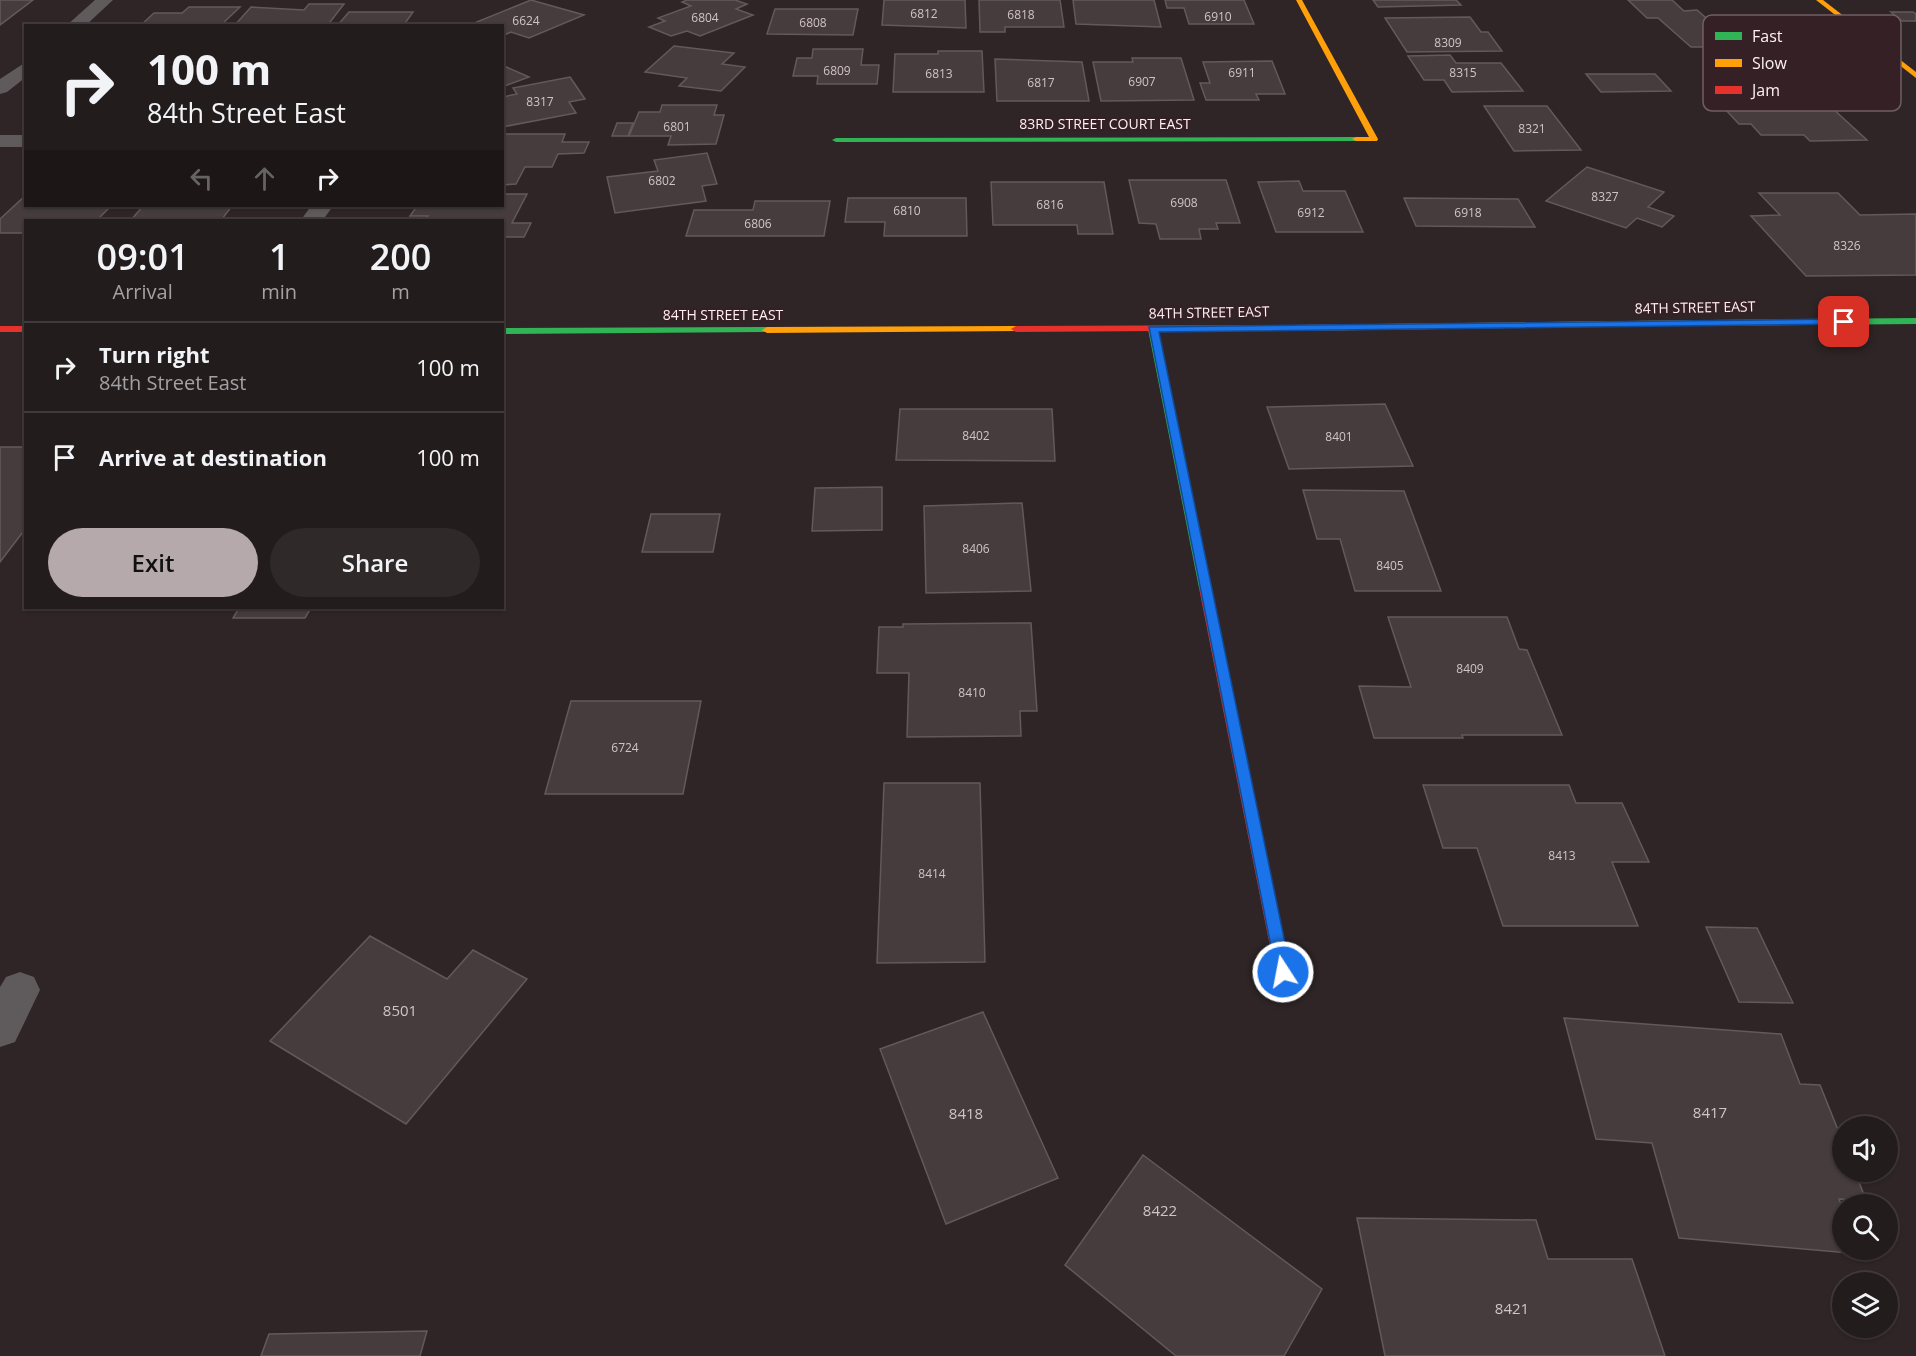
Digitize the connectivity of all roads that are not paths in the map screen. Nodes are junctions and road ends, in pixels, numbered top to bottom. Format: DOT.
graph roads {
  1 [pos="105,0"];
  2 [pos="1299,0"];
  3 [pos="1819,0"];
  4 [pos="1838,15"];
  5 [pos="77,24"];
  6 [pos="1901,64"];
  7 [pos="24,69"];
  8 [pos="1916,76"];
  9 [pos="0,88"];
  10 [pos="836,140"];
  11 [pos="0,141"];
  12 [pos="24,141"];
  13 [pos="1916,321"];
  14 [pos="0,329"];
  15 [pos="24,329"];
  16 [pos="1153,329"];
  17 [pos="504,331"];
  18 [pos="1283,972"];
  19 [pos="20,990"];
  20 [pos="0,1028"];
  1 -- 5 [label="street"];
  2 -- 10 [label="street, 83RD STREET COURT EAST"];
  3 -- 4 [label="street"];
  6 -- 8 [label="street"];
  7 -- 9 [label="street"];
  11 -- 12 [label="street"];
  13 -- 16 [label="street, 84TH STREET EAST"];
  14 -- 15 [label="street"];
  16 -- 17 [label="street, 84TH STREET EAST"];
  16 -- 18 [label="street"];
  19 -- 20 [label="street"];
}
